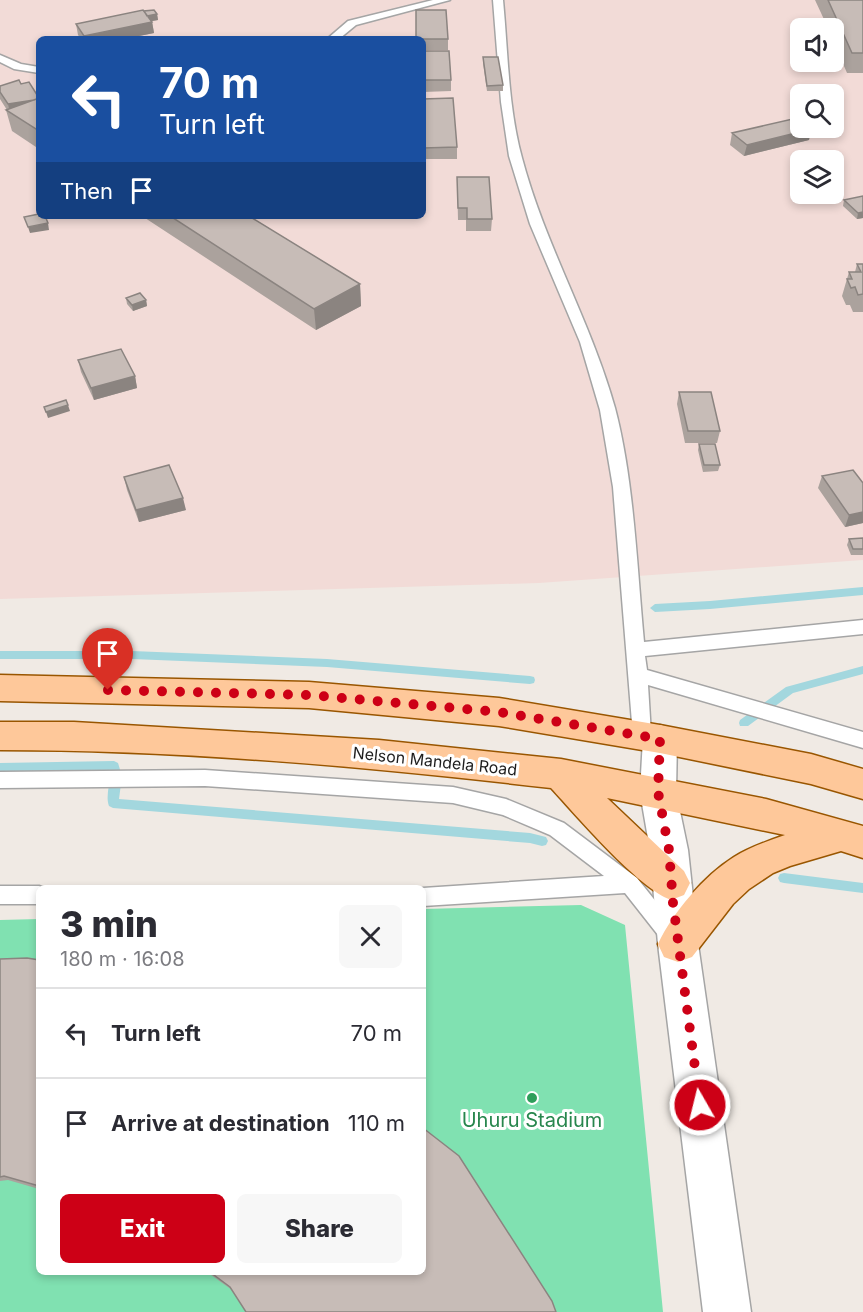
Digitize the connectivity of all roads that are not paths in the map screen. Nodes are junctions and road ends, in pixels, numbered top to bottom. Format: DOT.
graph roads {
  1 [pos="445,0"];
  2 [pos="498,0"];
  3 [pos="336,36"];
  4 [pos="0,58"];
  5 [pos="36,70"];
  6 [pos="863,627"];
  7 [pos="636,650"];
  8 [pos="638,675"];
  9 [pos="0,688"];
  10 [pos="0,736"];
  11 [pos="651,737"];
  12 [pos="863,740"];
  13 [pos="561,774"];
  14 [pos="0,780"];
  15 [pos="863,784"];
  16 [pos="658,792"];
  17 [pos="853,838"];
  18 [pos="650,883"];
  19 [pos="0,895"];
  20 [pos="36,895"];
  21 [pos="426,897"];
  22 [pos="678,944"];
  23 [pos="727,1312"];
  1 -- 3 [label="lane"];
  2 -- 7 [label="lane"];
  4 -- 5 [label="lane"];
  6 -- 7 [label="lane"];
  7 -- 8 [label="lane"];
  8 -- 11 [label="lane"];
  8 -- 12 [label="lane"];
  9 -- 11 [label="main road"];
  10 -- 13 [label="main road, Nelson Mandela Road"];
  11 -- 15 [label="main road"];
  11 -- 16 [label="street"];
  13 -- 16 [label="main road, Nelson Mandela Road"];
  13 -- 18 [label="main road"];
  14 -- 18 [label="lane"];
  16 -- 17 [label="main road, Nelson Mandela Road"];
  16 -- 18 [label="street"];
  17 -- 22 [label="main road"];
  18 -- 21 [label="lane"];
  18 -- 22 [label="street"];
  19 -- 20 [label="lane"];
  22 -- 23 [label="street"];
}
